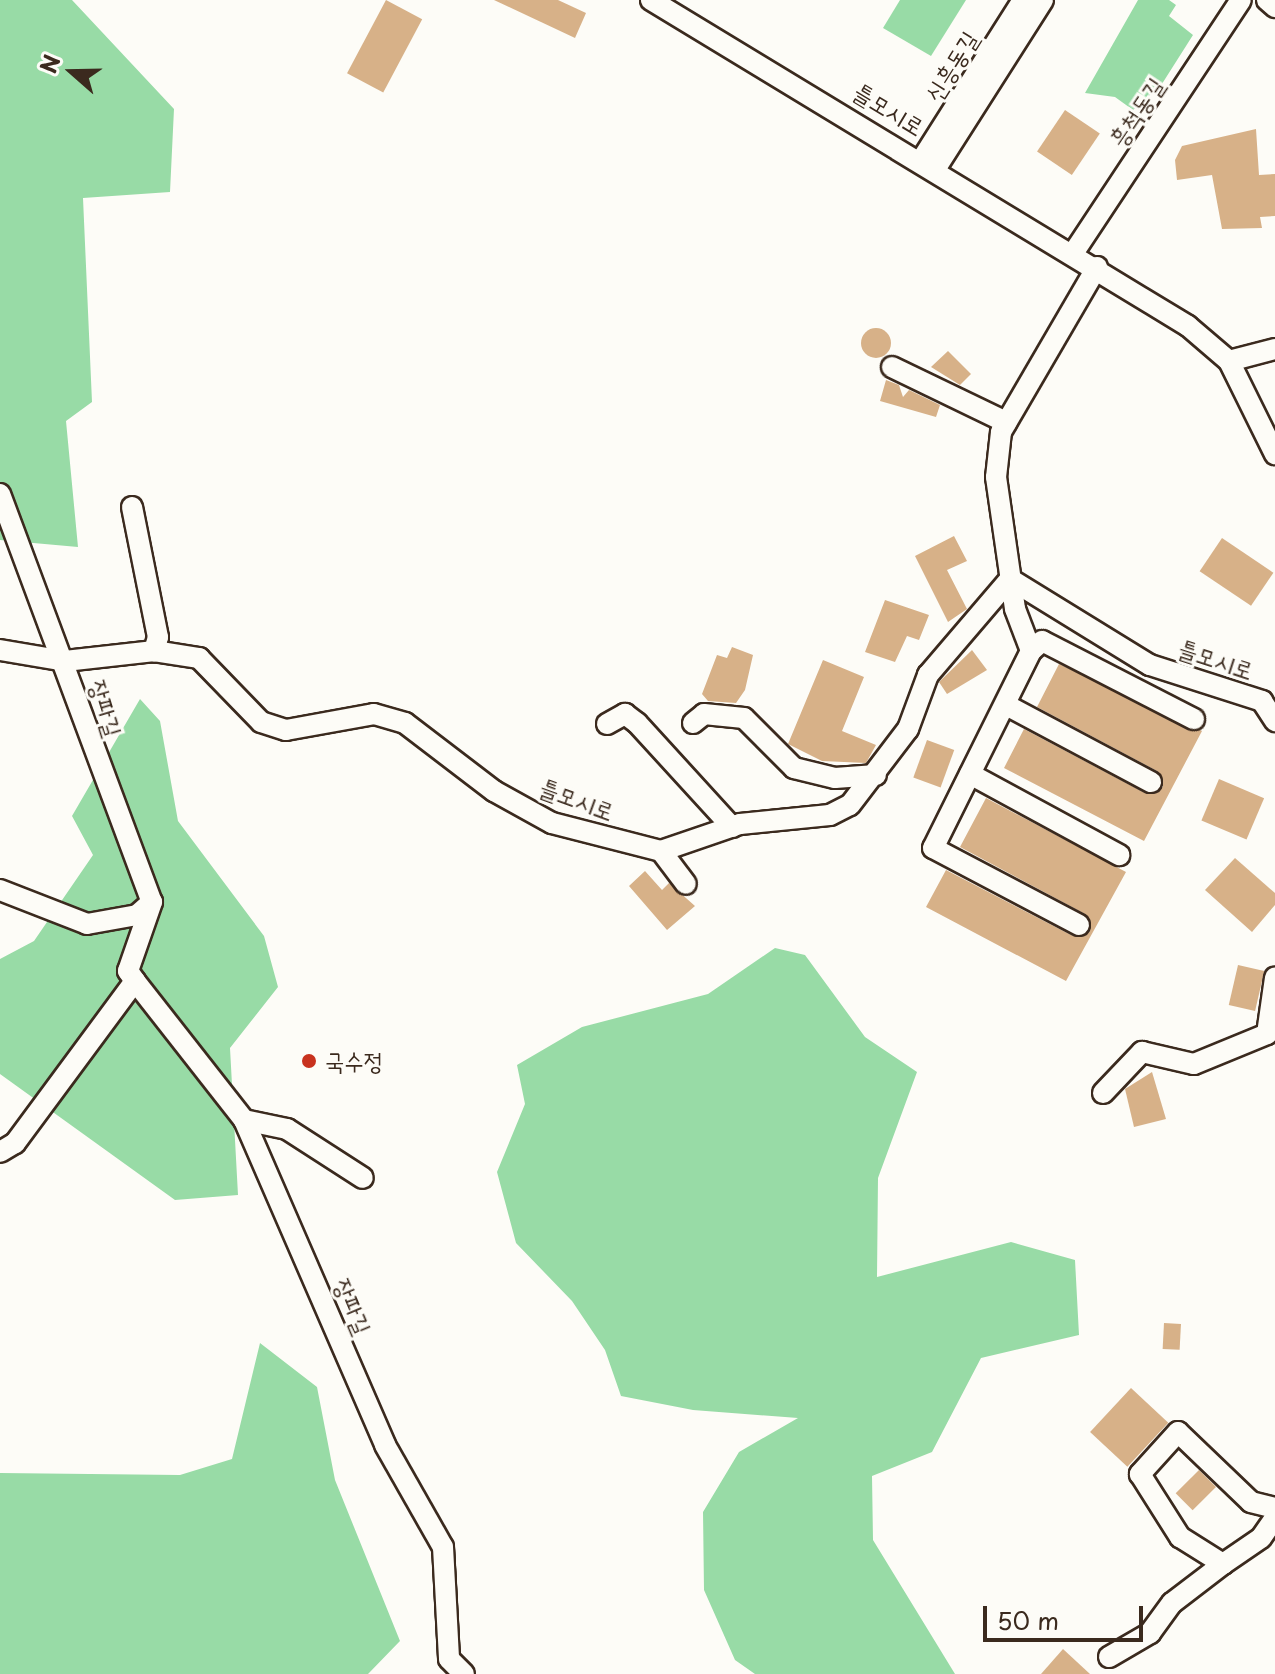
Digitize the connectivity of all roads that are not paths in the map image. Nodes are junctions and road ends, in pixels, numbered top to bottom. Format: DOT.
graph roads {
  1 [pos="651,0"];
  2 [pos="1023,0"];
  3 [pos="1043,0"];
  4 [pos="1241,0"];
  5 [pos="1267,0"];
  6 [pos="1275,7"];
  7 [pos="929,164"];
  8 [pos="1074,252"];
  9 [pos="1097,267"];
  10 [pos="1275,349"];
  11 [pos="1229,361"];
  12 [pos="892,367"];
  13 [pos="1006,422"];
  14 [pos="1275,454"];
  15 [pos="0,494"];
  16 [pos="132,507"];
  17 [pos="1010,579"];
  18 [pos="0,650"];
  19 [pos="154,651"];
  20 [pos="1031,651"];
  21 [pos="65,661"];
  22 [pos="1008,706"];
  23 [pos="1194,719"];
  24 [pos="1275,721"];
  25 [pos="693,723"];
  26 [pos="607,724"];
  27 [pos="970,774"];
  28 [pos="876,775"];
  29 [pos="1151,782"];
  30 [pos="732,827"];
  31 [pos="661,851"];
  32 [pos="1119,855"];
  33 [pos="686,884"];
  34 [pos="0,890"];
  35 [pos="152,902"];
  36 [pos="1079,925"];
  37 [pos="1275,978"];
  38 [pos="135,981"];
  39 [pos="1103,1093"];
  40 [pos="244,1120"];
  41 [pos="0,1152"];
  42 [pos="363,1178"];
  43 [pos="1275,1508"];
  44 [pos="1275,1518"];
  45 [pos="1223,1564"];
  46 [pos="1109,1657"];
  47 [pos="464,1674"];
  1 -- 7 [label="street, 틀모시로"];
  2 -- 7 [label="street, 신흥동길"];
  3 -- 7 [label="street"];
  4 -- 8 [label="street, 흥척동길"];
  5 -- 6 [label="street"];
  7 -- 8 [label="street, 틀모시로"];
  8 -- 9 [label="street, 틀모시로"];
  9 -- 11 [label="street, 틀모시로"];
  9 -- 13 [label="street"];
  10 -- 11 [label="street"];
  11 -- 14 [label="street"];
  12 -- 13 [label="street"];
  13 -- 17 [label="street"];
  15 -- 21 [label="street, 장파길"];
  16 -- 19 [label="street"];
  17 -- 20 [label="street"];
  17 -- 24 [label="street, 틀모시로"];
  17 -- 28 [label="street"];
  18 -- 21 [label="street, 장파길"];
  19 -- 21 [label="street, 틀모시로"];
  19 -- 31 [label="street, 틀모시로"];
  20 -- 22 [label="street"];
  20 -- 23 [label="street"];
  21 -- 35 [label="street, 장파길"];
  22 -- 27 [label="street"];
  22 -- 29 [label="street"];
  25 -- 28 [label="street"];
  26 -- 30 [label="street"];
  27 -- 32 [label="street"];
  27 -- 36 [label="street"];
  28 -- 30 [label="street"];
  30 -- 31 [label="street"];
  31 -- 33 [label="street"];
  34 -- 35 [label="street"];
  35 -- 38 [label="street"];
  37 -- 39 [label="street"];
  38 -- 40 [label="street, 장파길"];
  38 -- 41 [label="street"];
  40 -- 42 [label="street"];
  40 -- 47 [label="street, 장파길"];
  43 -- 45 [label="street"];
  44 -- 45 [label="street"];
  45 -- 46 [label="street"];
}
